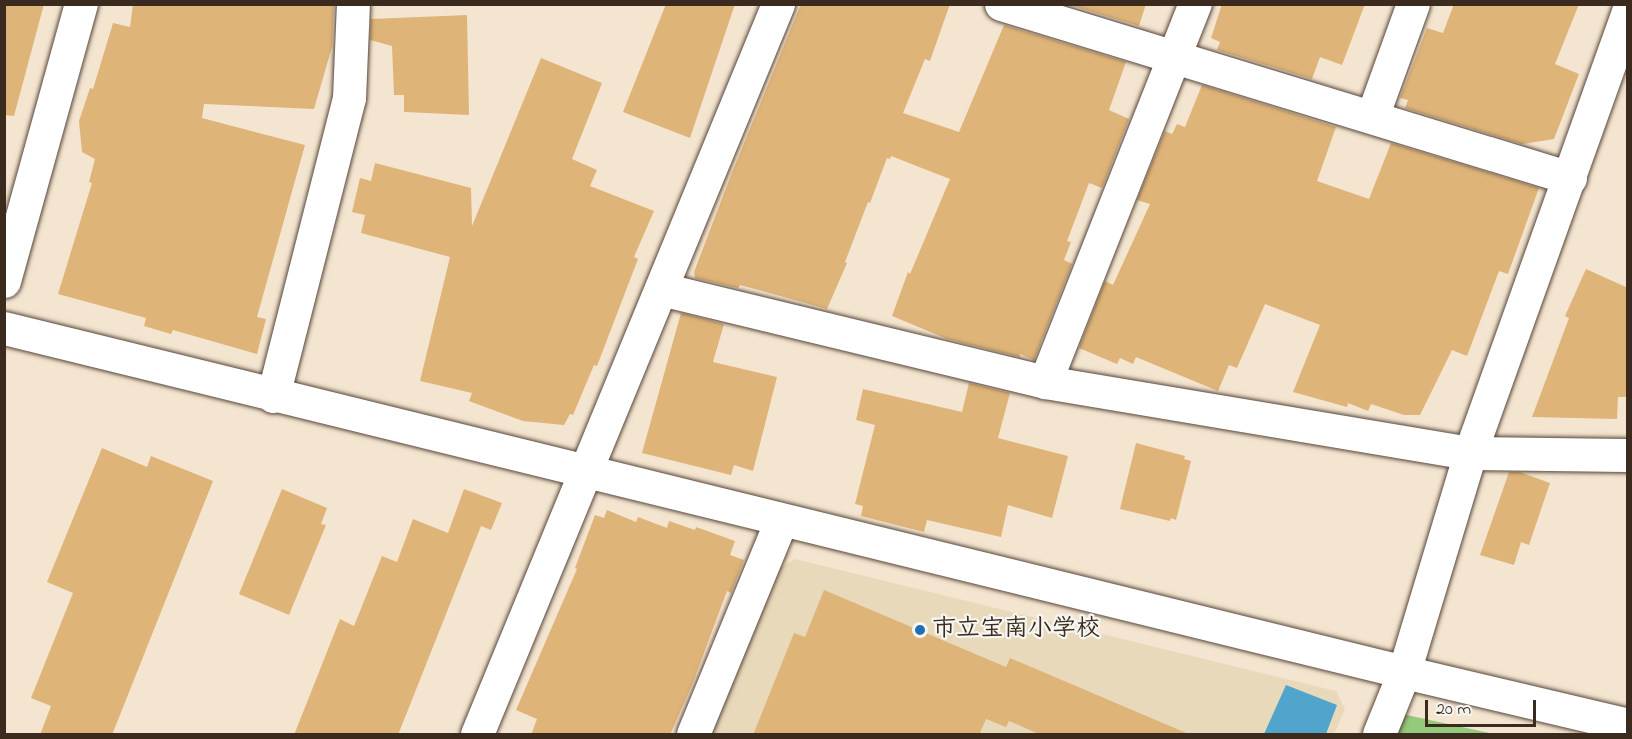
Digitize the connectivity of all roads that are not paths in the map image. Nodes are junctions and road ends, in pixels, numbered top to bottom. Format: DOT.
graph roads {
  1 [pos="81,4"];
  2 [pos="353,4"];
  3 [pos="778,4"];
  4 [pos="1001,4"];
  5 [pos="1195,4"];
  6 [pos="1413,4"];
  7 [pos="1628,11"];
  8 [pos="1174,57"];
  9 [pos="1372,117"];
  10 [pos="1570,178"];
  11 [pos="4,281"];
  12 [pos="661,289"];
  13 [pos="4,328"];
  14 [pos="1045,382"];
  15 [pos="273,396"];
  16 [pos="1470,453"];
  17 [pos="1628,455"];
  18 [pos="586,472"];
  19 [pos="781,520"];
  20 [pos="1404,672"];
  21 [pos="1628,726"];
  22 [pos="477,735"];
  23 [pos="693,735"];
  24 [pos="1378,735"];
  1 -- 11 [label="street"];
  2 -- 15 [label="street"];
  3 -- 12 [label="street"];
  4 -- 8 [label="street"];
  5 -- 8 [label="street"];
  6 -- 9 [label="street"];
  7 -- 10 [label="street"];
  8 -- 9 [label="street"];
  8 -- 14 [label="street"];
  9 -- 10 [label="street"];
  10 -- 16 [label="street"];
  12 -- 14 [label="street"];
  12 -- 18 [label="street"];
  13 -- 15 [label="street"];
  14 -- 16 [label="street"];
  15 -- 18 [label="street"];
  16 -- 17 [label="street"];
  16 -- 20 [label="street"];
  18 -- 19 [label="street"];
  18 -- 22 [label="street"];
  19 -- 20 [label="street"];
  19 -- 23 [label="street"];
  20 -- 21 [label="street"];
  20 -- 24 [label="street"];
}
